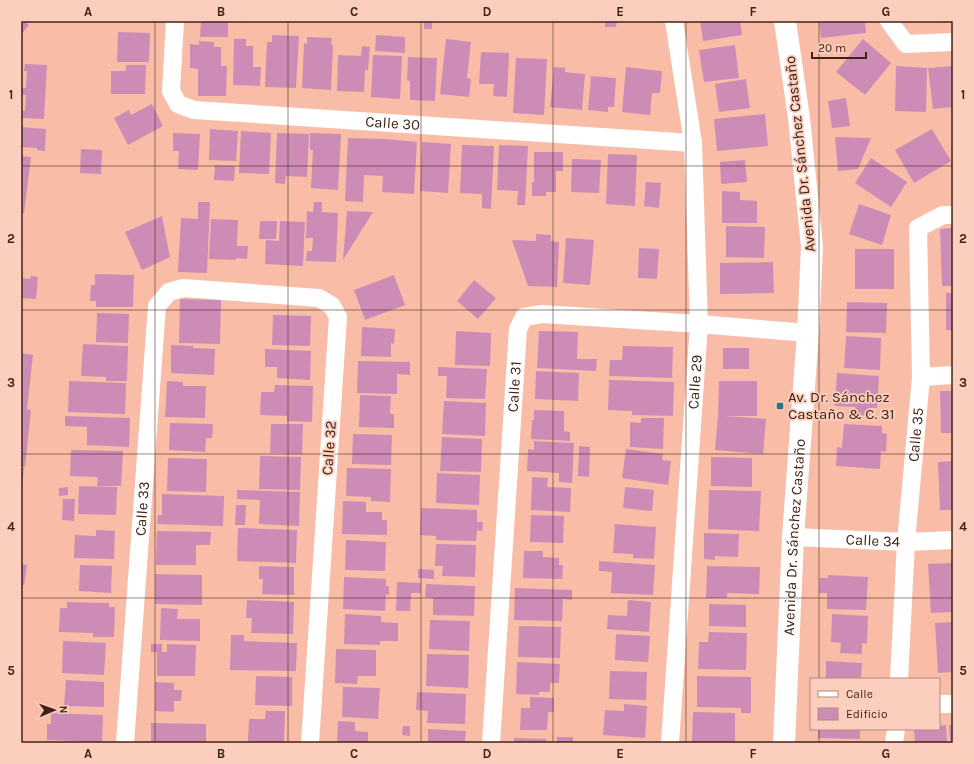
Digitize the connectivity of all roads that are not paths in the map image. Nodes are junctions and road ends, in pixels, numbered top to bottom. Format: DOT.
graph roads {
  1 [pos="175,21"];
  2 [pos="674,21"];
  3 [pos="785,21"];
  4 [pos="889,21"];
  5 [pos="953,42"];
  6 [pos="693,143"];
  7 [pos="953,215"];
  8 [pos="183,288"];
  9 [pos="699,324"];
  10 [pos="808,333"];
  11 [pos="953,375"];
  12 [pos="921,377"];
  13 [pos="793,537"];
  14 [pos="953,540"];
  15 [pos="906,542"];
  16 [pos="899,678"];
  17 [pos="940,704"];
  18 [pos="953,704"];
  19 [pos="896,730"];
  20 [pos="125,743"];
  21 [pos="310,743"];
  22 [pos="491,743"];
  23 [pos="670,743"];
  24 [pos="784,743"];
  25 [pos="894,743"];
  1 -- 6 [label="street, Calle 30"];
  2 -- 6 [label="street, Calle 29"];
  3 -- 10 [label="street, Avenida Dr. Sánchez Castaño"];
  4 -- 5 [label="street"];
  6 -- 9 [label="street, Calle 29"];
  7 -- 12 [label="street, Calle 35"];
  8 -- 20 [label="street, Calle 33"];
  8 -- 21 [label="street, Calle 32"];
  9 -- 10 [label="street, Calle 31"];
  9 -- 22 [label="street, Calle 31"];
  9 -- 23 [label="street, Calle 29"];
  10 -- 13 [label="street, Avenida Dr. Sánchez Castaño"];
  11 -- 12 [label="street"];
  12 -- 15 [label="street, Calle 35"];
  13 -- 15 [label="street, Calle 34"];
  13 -- 24 [label="street, Avenida Dr. Sánchez Castaño"];
  14 -- 15 [label="street, Calle 34"];
  15 -- 16 [label="street, Calle 35"];
  17 -- 18 [label="street"];
  19 -- 25 [label="street"];
}
